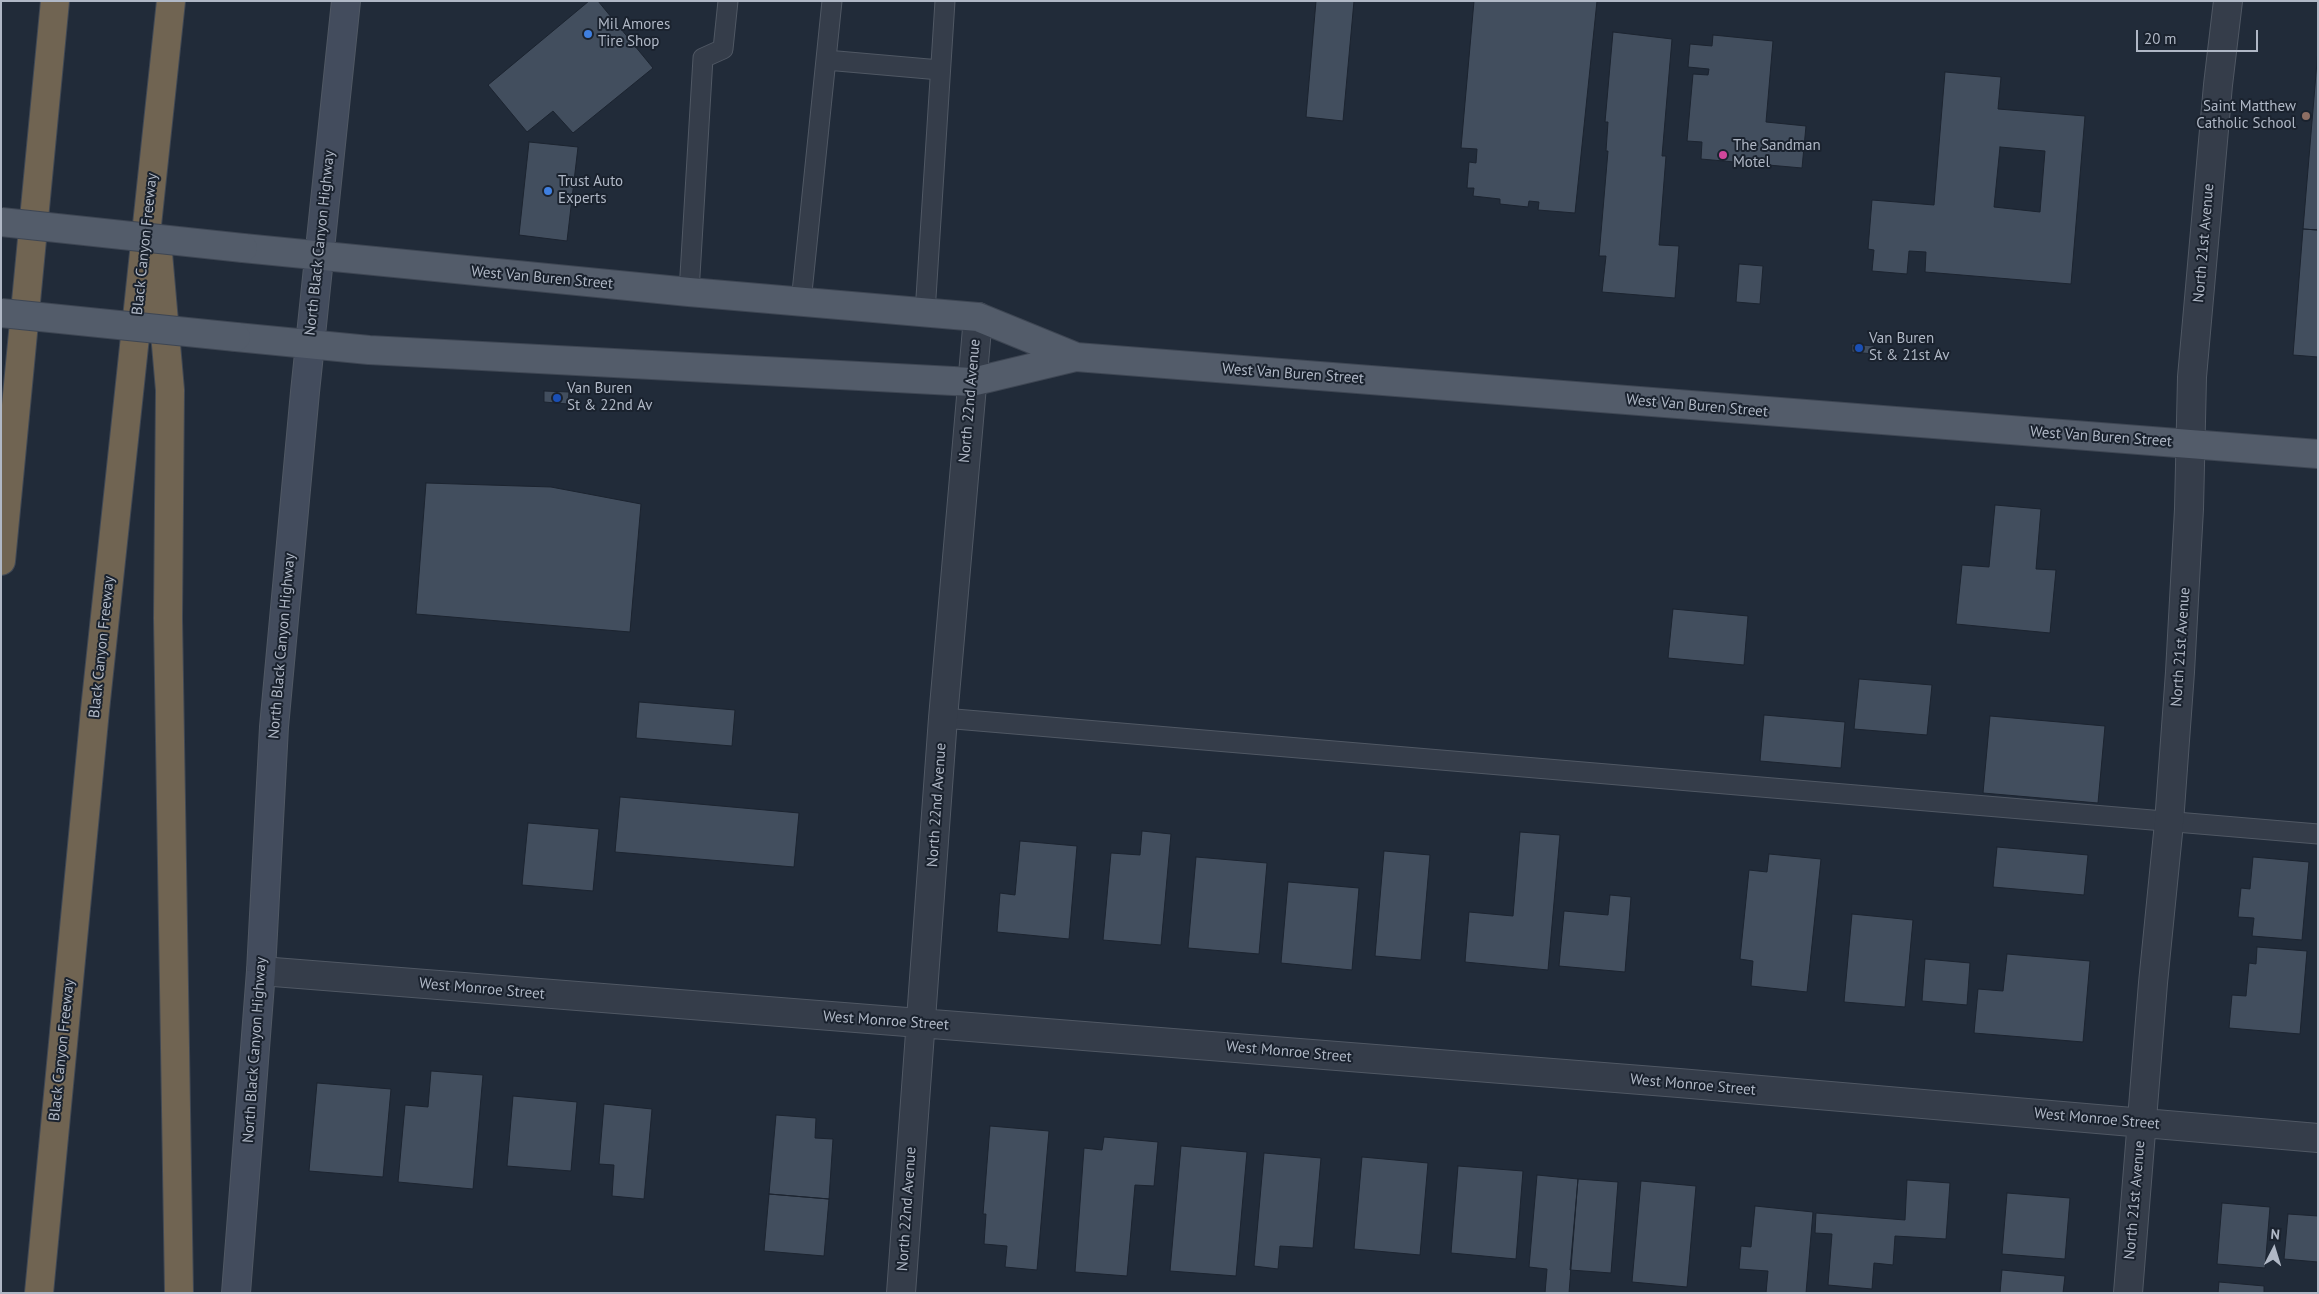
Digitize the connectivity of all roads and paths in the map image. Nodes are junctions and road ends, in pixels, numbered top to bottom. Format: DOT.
graph roads {
  1 [pos="55,1"];
  2 [pos="170,1"];
  3 [pos="346,1"];
  4 [pos="728,1"];
  5 [pos="832,1"];
  6 [pos="945,1"];
  7 [pos="2228,1"];
  8 [pos="826,60"];
  9 [pos="940,70"];
  10 [pos="152,175"];
  11 [pos="1,222"];
  12 [pos="320,256"];
  13 [pos="690,292"];
  14 [pos="801,302"];
  15 [pos="1,313"];
  16 [pos="925,313"];
  17 [pos="978,317"];
  18 [pos="310,344"];
  19 [pos="1076,357"];
  20 [pos="972,382"];
  21 [pos="2191,444"];
  22 [pos="2318,454"];
  23 [pos="1,561"];
  24 [pos="944,718"];
  25 [pos="2169,823"];
  26 [pos="2318,834"];
  27 [pos="261,970"];
  28 [pos="920,1023"];
  29 [pos="2142,1123"];
  30 [pos="2318,1138"];
  31 [pos="39,1293"];
  32 [pos="179,1293"];
  33 [pos="236,1293"];
  34 [pos="901,1293"];
  35 [pos="2128,1293"];
  1 -- 23 [label="highway"];
  2 -- 10 [label="highway, Black Canyon Freeway"];
  3 -- 12 [label="main road, North Black Canyon Highway"];
  4 -- 13 [label="lane"];
  5 -- 8 [label="lane"];
  6 -- 9 [label="lane"];
  7 -- 21 [label="street, North 21st Avenue"];
  8 -- 9 [label="lane"];
  8 -- 14 [label="lane"];
  9 -- 16 [label="lane"];
  10 -- 31 [label="highway, Black Canyon Freeway"];
  10 -- 32 [label="highway"];
  11 -- 12 [label="main road, West Van Buren Street, bridge"];
  12 -- 13 [label="main road, West Van Buren Street"];
  12 -- 18 [label="main road, North Black Canyon Highway"];
  13 -- 14 [label="main road, West Van Buren Street"];
  14 -- 16 [label="main road, West Van Buren Street"];
  15 -- 18 [label="main road, West Van Buren Street, bridge"];
  16 -- 17 [label="main road, West Van Buren Street"];
  17 -- 19 [label="main road, West Van Buren Street"];
  17 -- 20 [label="street, North 22nd Avenue"];
  18 -- 20 [label="main road, West Van Buren Street"];
  18 -- 27 [label="main road, North Black Canyon Highway"];
  19 -- 20 [label="main road, West Van Buren Street"];
  19 -- 21 [label="main road, West Van Buren Street"];
  20 -- 24 [label="street, North 22nd Avenue"];
  21 -- 22 [label="main road, West Van Buren Street"];
  21 -- 25 [label="street, North 21st Avenue"];
  24 -- 25 [label="lane"];
  24 -- 28 [label="street, North 22nd Avenue"];
  25 -- 26 [label="lane"];
  25 -- 29 [label="street, North 21st Avenue"];
  27 -- 28 [label="street, West Monroe Street"];
  27 -- 33 [label="main road, North Black Canyon Highway"];
  28 -- 29 [label="street, West Monroe Street"];
  28 -- 34 [label="street, North 22nd Avenue"];
  29 -- 30 [label="street, West Monroe Street"];
  29 -- 35 [label="street, North 21st Avenue"];
}
